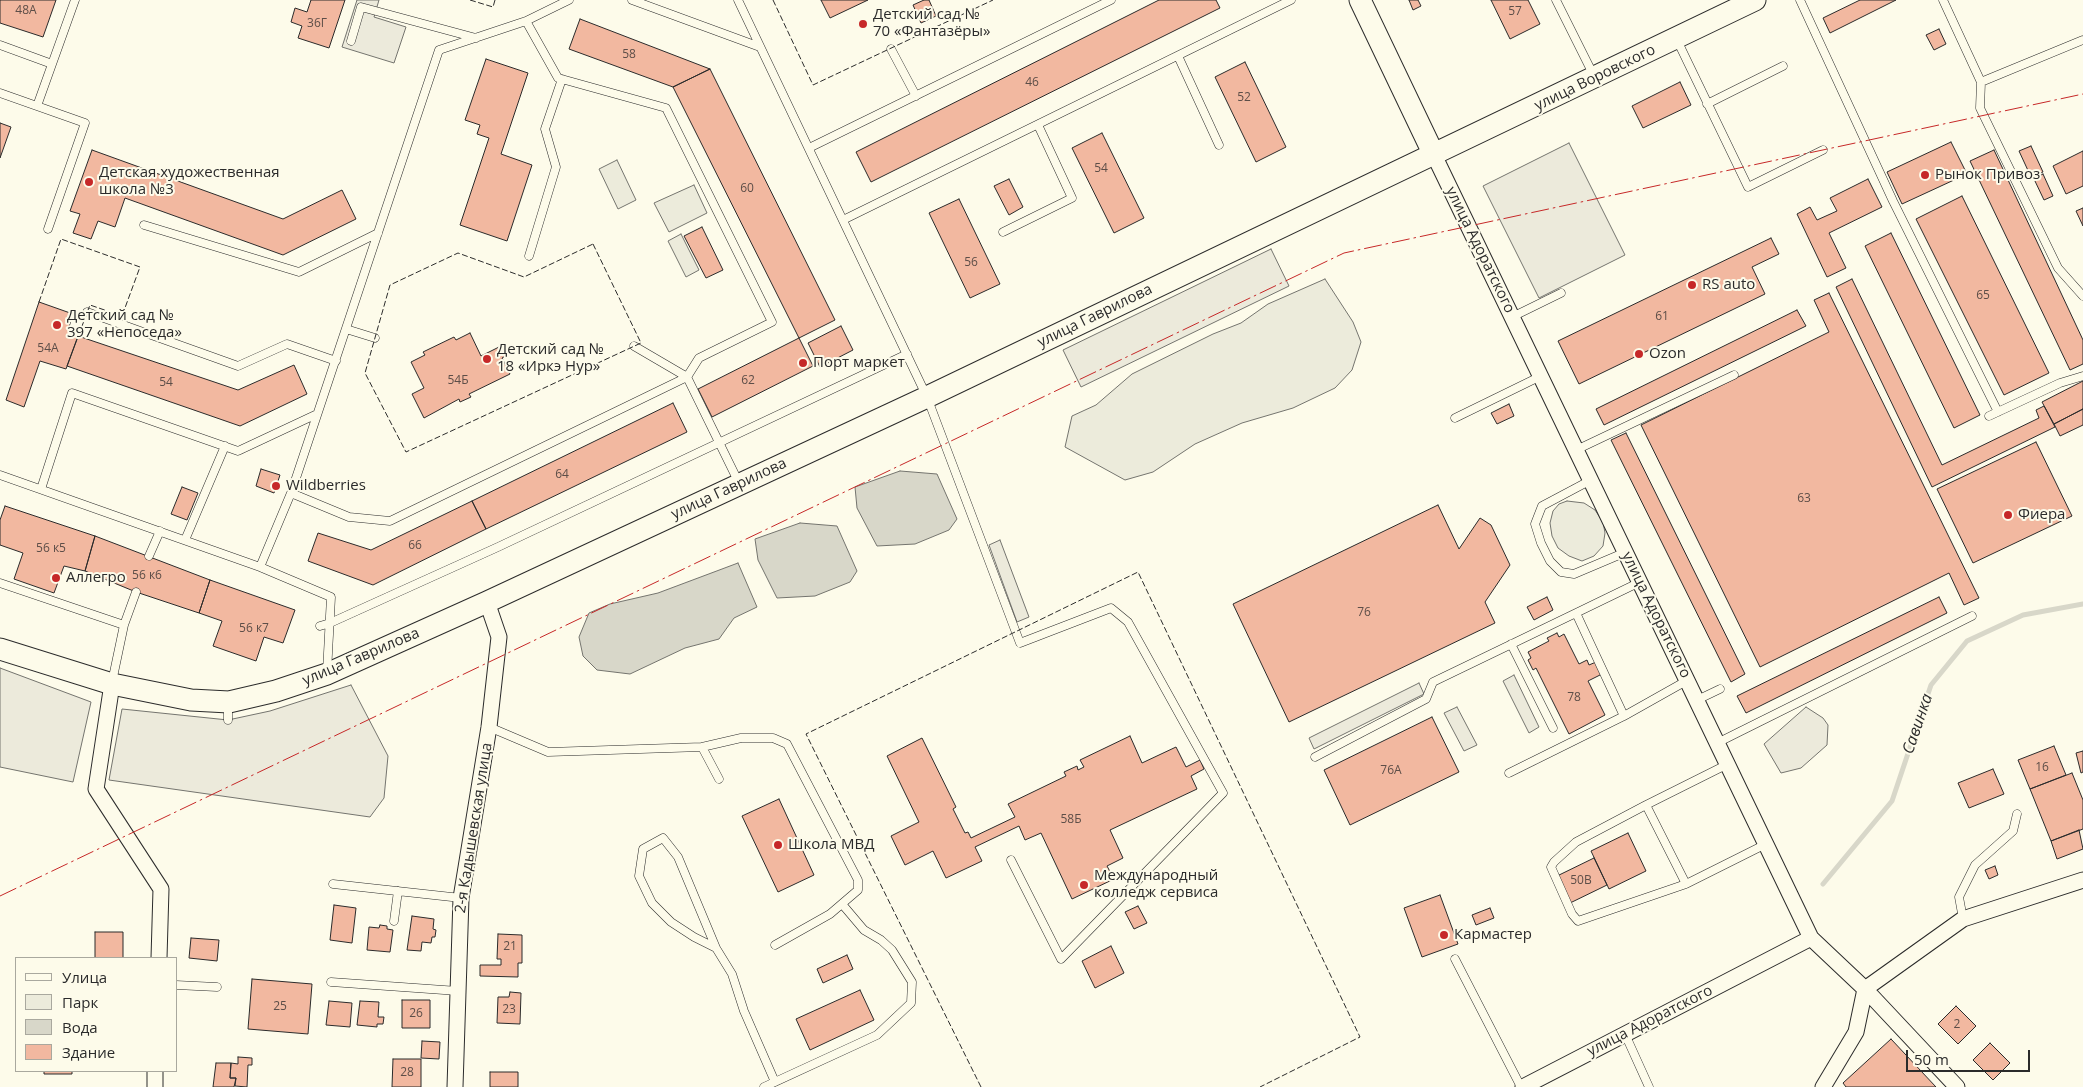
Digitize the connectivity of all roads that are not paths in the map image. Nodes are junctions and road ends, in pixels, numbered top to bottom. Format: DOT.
graph roads {
  1 [pos="75,0"];
  2 [pos="569,0"];
  3 [pos="632,0"];
  4 [pos="738,0"];
  5 [pos="1111,0"];
  6 [pos="1291,0"];
  7 [pos="1360,0"];
  8 [pos="1556,0"];
  9 [pos="1755,0"];
  10 [pos="1800,0"];
  11 [pos="1943,0"];
  12 [pos="362,4"];
  13 [pos="526,21"];
  14 [pos="476,38"];
  15 [pos="1676,38"];
  16 [pos="2083,40"];
  17 [pos="351,41"];
  18 [pos="0,45"];
  19 [pos="760,47"];
  20 [pos="891,49"];
  21 [pos="1178,56"];
  22 [pos="52,64"];
  23 [pos="1782,66"];
  24 [pos="1594,78"];
  25 [pos="562,79"];
  26 [pos="1981,82"];
  27 [pos="0,93"];
  28 [pos="916,96"];
  29 [pos="1707,104"];
  30 [pos="37,106"];
  31 [pos="1038,124"];
  32 [pos="1219,145"];
  33 [pos="809,148"];
  34 [pos="1823,150"];
  35 [pos="1434,155"];
  36 [pos="843,220"];
  37 [pos="144,225"];
  38 [pos="48,229"];
  39 [pos="1003,232"];
  40 [pos="378,233"];
  41 [pos="529,256"];
  42 [pos="1561,293"];
  43 [pos="2083,296"];
  44 [pos="87,312"];
  45 [pos="1512,317"];
  46 [pos="346,329"];
  47 [pos="375,338"];
  48 [pos="634,346"];
  49 [pos="907,354"];
  50 [pos="336,361"];
  51 [pos="1734,375"];
  52 [pos="1541,376"];
  53 [pos="2083,376"];
  54 [pos="687,377"];
  55 [pos="927,397"];
  56 [pos="1998,412"];
  57 [pos="318,414"];
  58 [pos="1989,416"];
  59 [pos="1455,418"];
  60 [pos="719,443"];
  61 [pos="226,446"];
  62 [pos="1576,450"];
  63 [pos="0,475"];
  64 [pos="1591,480"];
  65 [pos="739,484"];
  66 [pos="41,489"];
  67 [pos="291,493"];
  68 [pos="160,531"];
  69 [pos="185,540"];
  70 [pos="1626,552"];
  71 [pos="149,556"];
  72 [pos="260,566"];
  73 [pos="1640,582"];
  74 [pos="0,583"];
  75 [pos="136,592"];
  76 [pos="487,602"];
  77 [pos="1576,613"];
  78 [pos="1972,616"];
  79 [pos="330,624"];
  80 [pos="124,625"];
  81 [pos="320,626"];
  82 [pos="1511,644"];
  83 [pos="0,649"];
  84 [pos="327,674"];
  85 [pos="1688,680"];
  86 [pos="112,684"];
  87 [pos="1720,689"];
  88 [pos="1697,700"];
  89 [pos="1624,716"];
  90 [pos="489,727"];
  91 [pos="1553,728"];
  92 [pos="1717,743"];
  93 [pos="702,747"];
  94 [pos="1315,757"];
  95 [pos="1728,764"];
  96 [pos="1509,773"];
  97 [pos="719,779"];
  98 [pos="1646,805"];
  99 [pos="2017,814"];
  100 [pos="1766,844"];
  101 [pos="1010,860"];
  102 [pos="2083,880"];
  103 [pos="333,884"];
  104 [pos="1686,884"];
  105 [pos="398,891"];
  106 [pos="461,898"];
  107 [pos="842,904"];
  108 [pos="1963,918"];
  109 [pos="394,921"];
  110 [pos="1812,938"];
  111 [pos="775,945"];
  112 [pos="716,948"];
  113 [pos="159,957"];
  114 [pos="1455,959"];
  115 [pos="331,982"];
  116 [pos="178,985"];
  117 [pos="217,987"];
  118 [pos="1865,989"];
  119 [pos="458,991"];
  120 [pos="1625,1034"];
  121 [pos="155,1072"];
  122 [pos="775,1082"];
  123 [pos="155,1087"];
  124 [pos="455,1087"];
  125 [pos="764,1087"];
  126 [pos="1522,1087"];
  127 [pos="1649,1087"];
  128 [pos="1823,1087"];
  129 [pos="1957,1087"];
  1 -- 22 [label="lane"];
  2 -- 13 [label="lane"];
  3 -- 19 [label="lane"];
  4 -- 19 [label="lane"];
  5 -- 28 [label="lane"];
  6 -- 21 [label="lane"];
  7 -- 35 [label="street, улица Адоратского"];
  8 -- 24 [label="lane"];
  9 -- 15 [label="street, улица Воровского"];
  10 -- 56 [label="lane"];
  11 -- 26 [label="lane"];
  12 -- 14 [label="lane"];
  12 -- 17 [label="lane"];
  13 -- 14 [label="lane"];
  13 -- 25 [label="lane"];
  14 -- 40 [label="lane"];
  15 -- 24 [label="street, улица Воровского"];
  15 -- 29 [label="lane"];
  16 -- 26 [label="lane"];
  18 -- 22 [label="lane"];
  19 -- 33 [label="lane"];
  20 -- 28 [label="lane"];
  21 -- 31 [label="lane"];
  21 -- 32 [label="lane"];
  22 -- 30 [label="lane"];
  23 -- 29 [label="lane"];
  24 -- 35 [label="street, улица Воровского"];
  25 -- 41 [label="lane"];
  25 -- 54 [label="lane"];
  26 -- 43 [label="lane"];
  27 -- 30 [label="lane"];
  28 -- 33 [label="lane"];
  29 -- 34 [label="lane"];
  30 -- 38 [label="lane"];
  31 -- 36 [label="lane"];
  31 -- 39 [label="lane"];
  33 -- 36 [label="lane"];
  35 -- 45 [label="street, улица Адоратского"];
  35 -- 55 [label="street, улица Гаврилова"];
  36 -- 49 [label="lane"];
  37 -- 40 [label="lane"];
  40 -- 46 [label="lane"];
  42 -- 45 [label="lane"];
  44 -- 50 [label="lane"];
  45 -- 52 [label="street, улица Адоратского"];
  46 -- 47 [label="lane"];
  46 -- 50 [label="lane"];
  48 -- 54 [label="lane"];
  49 -- 55 [label="lane"];
  49 -- 60 [label="lane"];
  50 -- 57 [label="lane"];
  51 -- 62 [label="lane"];
  52 -- 59 [label="lane"];
  52 -- 62 [label="street, улица Адоратского"];
  53 -- 56 [label="lane"];
  54 -- 60 [label="lane"];
  54 -- 67 [label="lane"];
  55 -- 65 [label="street, улица Гаврилова"];
  55 -- 101 [label="lane"];
  56 -- 58 [label="lane"];
  57 -- 61 [label="lane"];
  57 -- 67 [label="lane"];
  60 -- 65 [label="lane"];
  60 -- 79 [label="lane"];
  61 -- 66 [label="lane"];
  61 -- 69 [label="lane"];
  62 -- 64 [label="street, улица Адоратского"];
  63 -- 66 [label="lane"];
  64 -- 70 [label="street, улица Адоратского"];
  64 -- 70 [label="lane"];
  65 -- 76 [label="street, улица Гаврилова"];
  66 -- 68 [label="lane"];
  67 -- 72 [label="lane"];
  68 -- 69 [label="lane"];
  68 -- 71 [label="lane"];
  69 -- 72 [label="lane"];
  70 -- 73 [label="street, улица Адоратского"];
  72 -- 79 [label="lane"];
  73 -- 77 [label="lane"];
  73 -- 85 [label="street, улица Адоратского"];
  74 -- 80 [label="lane"];
  75 -- 80 [label="lane"];
  76 -- 84 [label="street, улица Гаврилова"];
  76 -- 90 [label="street, 2-я Кадышевская улица"];
  77 -- 82 [label="lane"];
  77 -- 89 [label="lane"];
  78 -- 92 [label="lane"];
  79 -- 81 [label="lane"];
  79 -- 84 [label="lane"];
  80 -- 86 [label="lane"];
  82 -- 91 [label="lane"];
  82 -- 94 [label="lane"];
  83 -- 86 [label="street, улица Гаврилова"];
  84 -- 86 [label="street, улица Гаврилова"];
  85 -- 88 [label="street, улица Адоратского"];
  85 -- 89 [label="lane"];
  86 -- 113 [label="street"];
  87 -- 88 [label="lane"];
  88 -- 92 [label="street, улица Адоратского"];
  89 -- 96 [label="lane"];
  90 -- 93 [label="lane"];
  90 -- 106 [label="street, 2-я Кадышевская улица"];
  92 -- 95 [label="street, улица Адоратского"];
  93 -- 97 [label="lane"];
  93 -- 107 [label="lane"];
  95 -- 98 [label="lane"];
  95 -- 100 [label="street, улица Адоратского"];
  98 -- 104 [label="lane"];
  98 -- 104 [label="lane"];
  99 -- 108 [label="lane"];
  100 -- 104 [label="lane"];
  100 -- 110 [label="street, улица Адоратского"];
  102 -- 108 [label="street"];
  103 -- 105 [label="lane"];
  105 -- 106 [label="lane"];
  105 -- 109 [label="lane"];
  106 -- 119 [label="street, 2-я Кадышевская улица"];
  107 -- 111 [label="lane"];
  107 -- 122 [label="lane"];
  108 -- 118 [label="street"];
  110 -- 118 [label="street"];
  110 -- 120 [label="street, улица Адоратского"];
  112 -- 112 [label="lane"];
  112 -- 122 [label="lane"];
  114 -- 126 [label="lane"];
  115 -- 119 [label="lane"];
  116 -- 117 [label="lane"];
  118 -- 128 [label="street"];
  118 -- 129 [label="street"];
  119 -- 124 [label="street, 2-я Кадышевская улица"];
  120 -- 126 [label="street, улица Адоратского"];
  120 -- 127 [label="lane"];
  121 -- 123 [label="street"];
  122 -- 125 [label="lane"];
}
